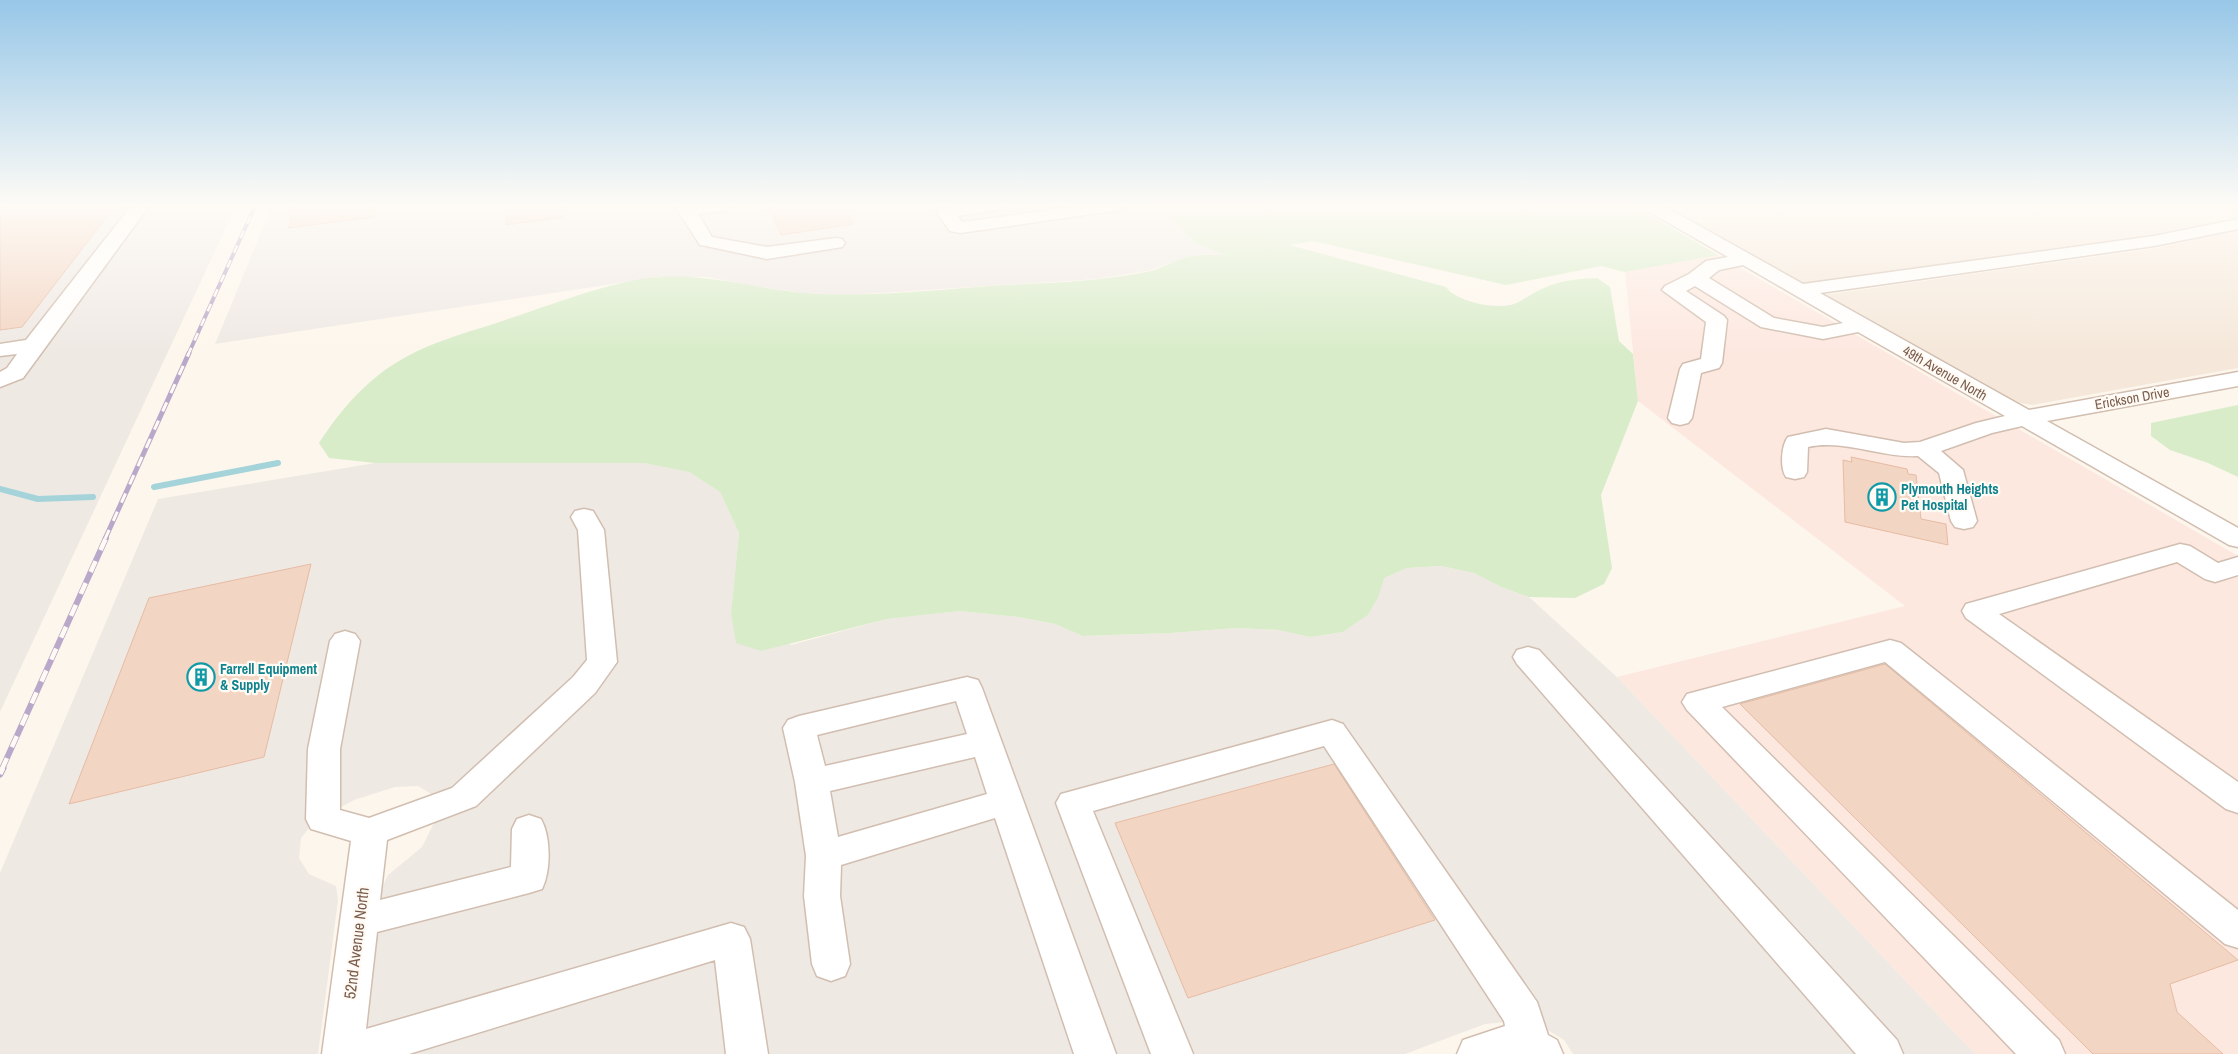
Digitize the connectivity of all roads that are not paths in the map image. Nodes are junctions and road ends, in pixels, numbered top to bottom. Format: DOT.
graph roads {
  1 [pos="102,255"];
  2 [pos="1739,255"];
  3 [pos="2052,255"];
  4 [pos="1746,259"];
  5 [pos="1696,278"];
  6 [pos="1802,290"];
  7 [pos="1717,320"];
  8 [pos="1768,323"];
  9 [pos="1862,325"];
  10 [pos="33,346"];
  11 [pos="0,350"];
  12 [pos="2238,379"];
  13 [pos="0,380"];
  14 [pos="1680,418"];
  15 [pos="2025,418"];
  16 [pos="1923,449"];
  17 [pos="1795,472"];
  18 [pos="584,517"];
  19 [pos="1964,521"];
  20 [pos="2238,539"];
  21 [pos="2238,566"];
  22 [pos="345,640"];
  23 [pos="1528,657"];
  24 [pos="986,742"];
  25 [pos="812,782"];
  26 [pos="2238,800"];
  27 [pos="1007,801"];
  28 [pos="529,830"];
  29 [pos="370,832"];
  30 [pos="824,856"];
  31 [pos="359,921"];
  32 [pos="2238,932"];
  33 [pos="831,964"];
  34 [pos="1536,1050"];
  35 [pos="344,1054"];
  36 [pos="747,1054"];
  37 [pos="1095,1054"];
  38 [pos="1172,1054"];
  39 [pos="1478,1054"];
  40 [pos="1882,1054"];
  41 [pos="2044,1054"];
  1 -- 10 [label="street"];
  2 -- 4 [label="street, 49th Avenue North"];
  3 -- 6 [label="street"];
  4 -- 5 [label="street"];
  4 -- 6 [label="street, 49th Avenue North"];
  5 -- 7 [label="street"];
  5 -- 8 [label="street"];
  6 -- 9 [label="street, 49th Avenue North"];
  7 -- 8 [label="street"];
  7 -- 14 [label="street"];
  8 -- 9 [label="street"];
  9 -- 15 [label="street, 49th Avenue North"];
  10 -- 11 [label="street"];
  10 -- 13 [label="street"];
  12 -- 15 [label="street, Erickson Drive"];
  15 -- 16 [label="lane"];
  15 -- 20 [label="street, 49th Avenue North"];
  16 -- 17 [label="lane"];
  16 -- 19 [label="street"];
  18 -- 29 [label="street"];
  21 -- 26 [label="street"];
  22 -- 29 [label="street"];
  23 -- 40 [label="street"];
  24 -- 25 [label="street"];
  24 -- 25 [label="street"];
  24 -- 27 [label="street"];
  25 -- 30 [label="street"];
  27 -- 30 [label="street"];
  27 -- 37 [label="street"];
  28 -- 31 [label="street"];
  29 -- 31 [label="street, 52nd Avenue North"];
  30 -- 33 [label="street"];
  31 -- 35 [label="street, 52nd Avenue North"];
  32 -- 41 [label="street"];
  34 -- 38 [label="street"];
  34 -- 39 [label="street"];
  35 -- 36 [label="street"];
}
